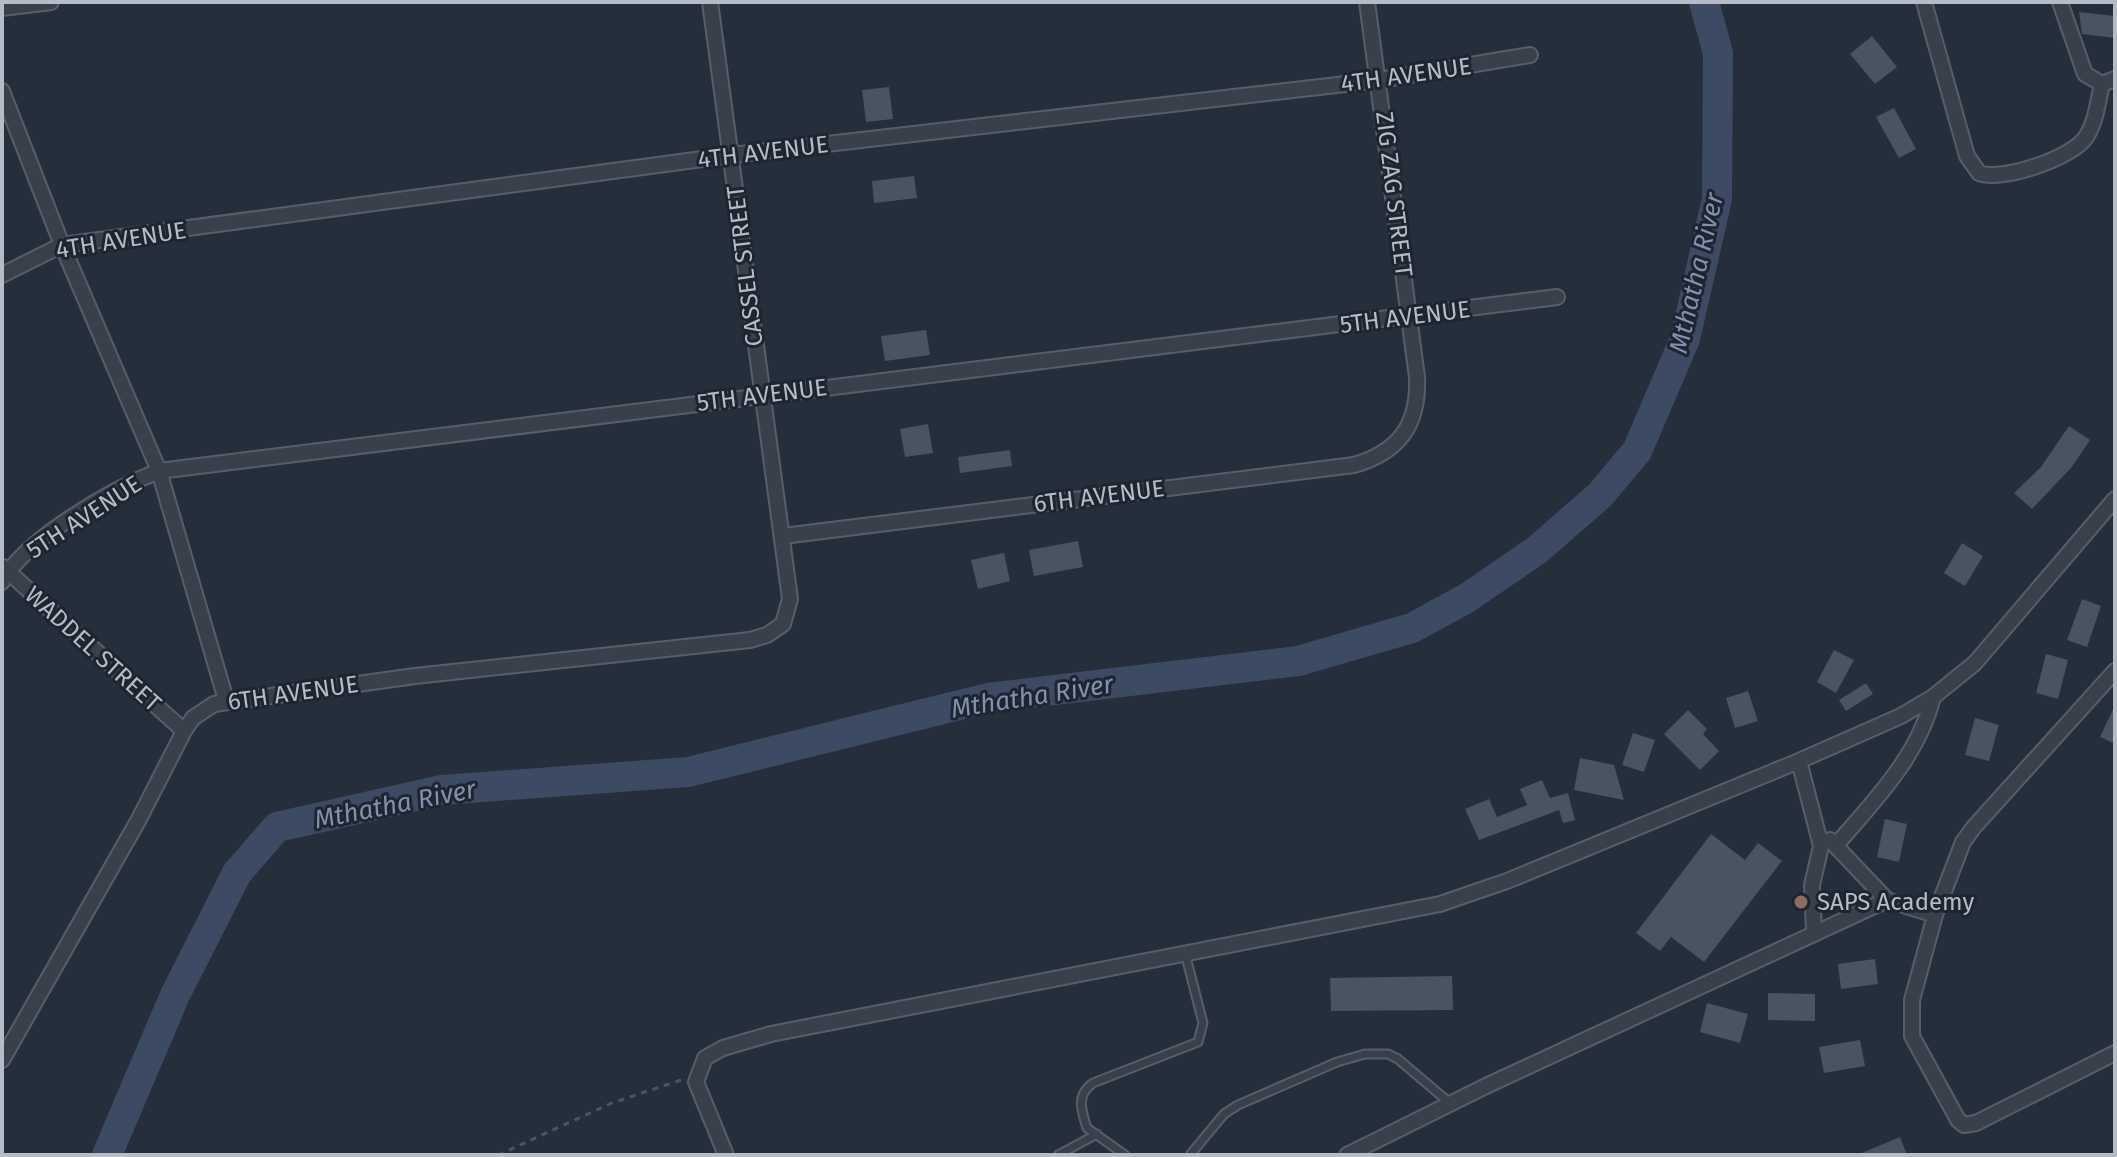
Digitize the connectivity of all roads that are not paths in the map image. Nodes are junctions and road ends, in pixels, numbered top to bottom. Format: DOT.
graph roads {
  1 [pos="51,2"];
  2 [pos="710,2"];
  3 [pos="1367,2"];
  4 [pos="1924,2"];
  5 [pos="2060,2"];
  6 [pos="2,8"];
  7 [pos="1530,55"];
  8 [pos="1380,80"];
  9 [pos="2108,81"];
  10 [pos="2,91"];
  11 [pos="732,155"];
  12 [pos="62,245"];
  13 [pos="2,275"];
  14 [pos="1557,297"];
  15 [pos="1409,317"];
  16 [pos="760,396"];
  17 [pos="1404,433"];
  18 [pos="159,471"];
  19 [pos="2115,499"];
  20 [pos="783,536"];
  21 [pos="4,573"];
  22 [pos="783,624"];
  23 [pos="2115,671"];
  24 [pos="1933,697"];
  25 [pos="226,700"];
  26 [pos="184,731"];
  27 [pos="1799,761"];
  28 [pos="1819,833"];
  29 [pos="1837,844"];
  30 [pos="1887,900"];
  31 [pos="1935,915"];
  32 [pos="1814,932"];
  33 [pos="1185,953"];
  34 [pos="2115,1053"];
  35 [pos="2,1060"];
  36 [pos="1451,1104"];
  37 [pos="1097,1134"];
  38 [pos="726,1155"];
  39 [pos="1058,1155"];
  40 [pos="1125,1155"];
  41 [pos="1190,1155"];
  42 [pos="1347,1155"];
  1 -- 6 [label="street"];
  2 -- 11 [label="street, CASSEL STREET"];
  3 -- 8 [label="street, ZIG ZAG STREET"];
  4 -- 9 [label="street"];
  5 -- 9 [label="street"];
  7 -- 8 [label="street, 4TH AVENUE"];
  8 -- 11 [label="street, 4TH AVENUE"];
  8 -- 15 [label="street, ZIG ZAG STREET"];
  10 -- 12 [label="street"];
  11 -- 12 [label="street, 4TH AVENUE"];
  11 -- 16 [label="street, CASSEL STREET"];
  12 -- 13 [label="street, 4TH AVENUE"];
  12 -- 18 [label="street"];
  14 -- 15 [label="street, 5TH AVENUE"];
  15 -- 16 [label="street, 5TH AVENUE"];
  15 -- 17 [label="street, ZIG ZAG STREET"];
  16 -- 18 [label="street, 5TH AVENUE"];
  16 -- 20 [label="street, CASSEL STREET"];
  17 -- 20 [label="street, 6TH AVENUE"];
  18 -- 21 [label="street, 5TH AVENUE"];
  18 -- 25 [label="street"];
  19 -- 24 [label="street"];
  20 -- 22 [label="street, CASSEL STREET"];
  21 -- 26 [label="street, WADDEL STREET"];
  22 -- 25 [label="street, 6TH AVENUE"];
  23 -- 31 [label="street"];
  24 -- 27 [label="street"];
  24 -- 29 [label="street"];
  25 -- 26 [label="street, 6TH AVENUE"];
  26 -- 35 [label="street, 6TH AVENUE"];
  27 -- 28 [label="street"];
  27 -- 33 [label="street"];
  28 -- 29 [label="street"];
  28 -- 32 [label="street"];
  29 -- 30 [label="street"];
  30 -- 31 [label="street"];
  30 -- 32 [label="street"];
  31 -- 34 [label="street"];
  32 -- 36 [label="street"];
  33 -- 37 [label="lane"];
  33 -- 38 [label="street"];
  36 -- 41 [label="lane"];
  36 -- 42 [label="street"];
  37 -- 39 [label="lane"];
  37 -- 40 [label="lane"];
}
